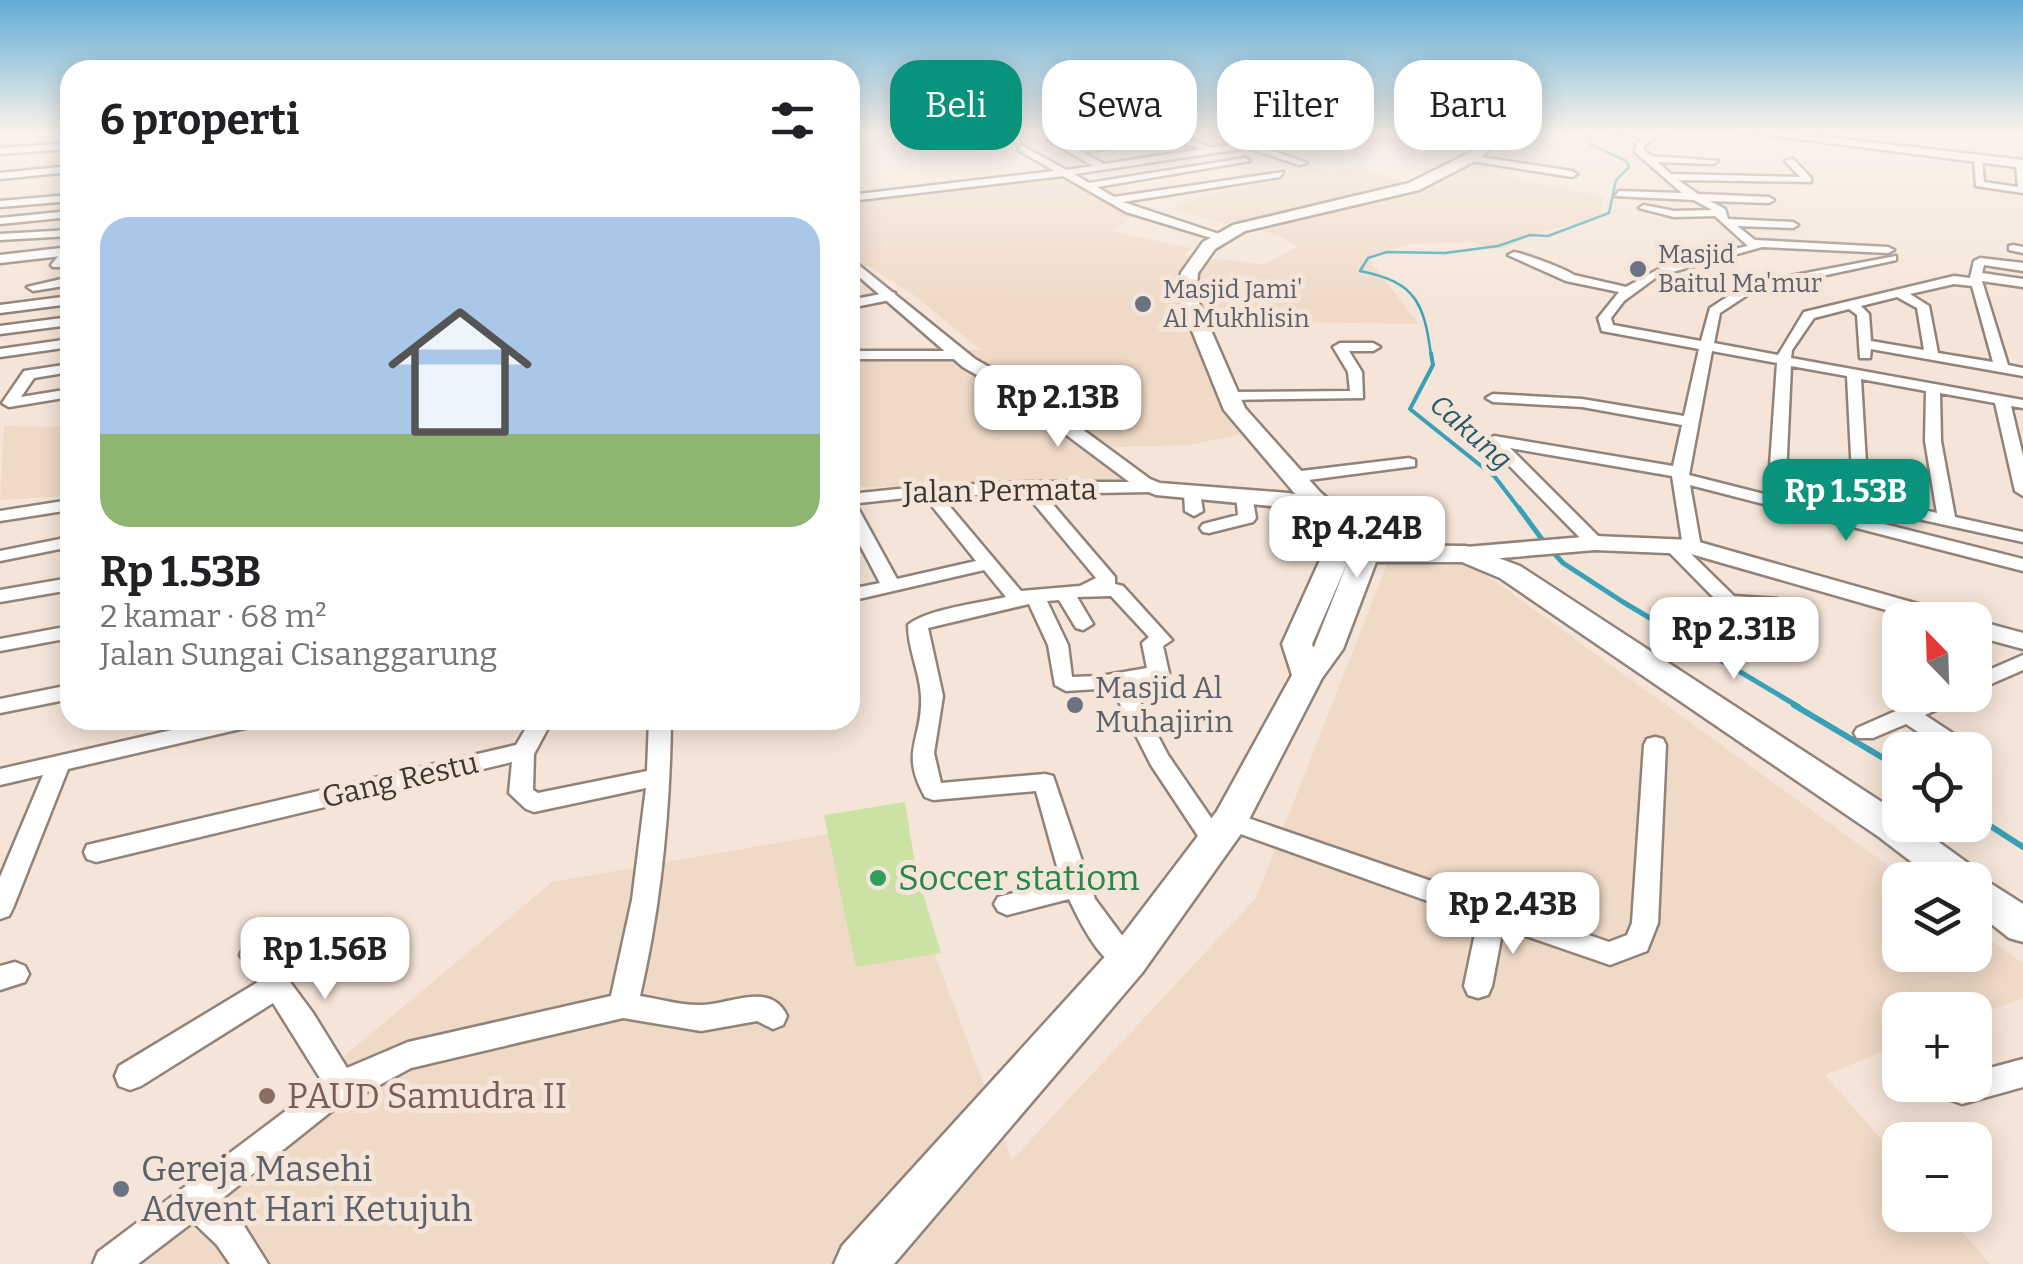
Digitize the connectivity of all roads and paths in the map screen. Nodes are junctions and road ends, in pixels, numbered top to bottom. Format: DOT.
graph roads {
  1 [pos="918,190"];
  2 [pos="1094,190"];
  3 [pos="1182,190"];
  4 [pos="1405,190"];
  5 [pos="1683,190"];
  6 [pos="860,197"];
  7 [pos="1698,198"];
  8 [pos="60,199"];
  9 [pos="1113,200"];
  10 [pos="1769,200"];
  11 [pos="0,204"];
  12 [pos="1777,213"];
  13 [pos="60,215"];
  14 [pos="1725,219"];
  15 [pos="0,220"];
  16 [pos="1688,225"];
  17 [pos="1792,225"];
  18 [pos="60,234"];
  19 [pos="0,237"];
  20 [pos="1218,237"];
  21 [pos="1755,243"];
  22 [pos="60,254"];
  23 [pos="1514,255"];
  24 [pos="0,259"];
  25 [pos="2023,267"];
  26 [pos="860,272"];
  27 [pos="1584,272"];
  28 [pos="1976,279"];
  29 [pos="60,283"];
  30 [pos="2023,283"];
  31 [pos="33,286"];
  32 [pos="1630,287"];
  33 [pos="1896,292"];
  34 [pos="891,296"];
  35 [pos="60,301"];
  36 [pos="860,302"];
  37 [pos="1850,304"];
  38 [pos="0,308"];
  39 [pos="60,322"];
  40 [pos="0,330"];
  41 [pos="60,344"];
  42 [pos="1704,344"];
  43 [pos="1866,344"];
  44 [pos="1373,347"];
  45 [pos="0,352"];
  46 [pos="860,355"];
  47 [pos="960,355"];
  48 [pos="1932,356"];
  49 [pos="1786,359"];
  50 [pos="60,369"];
  51 [pos="2002,369"];
  52 [pos="1859,372"];
  53 [pos="2023,372"];
  54 [pos="1933,387"];
  55 [pos="60,395"];
  56 [pos="1227,396"];
  57 [pos="1493,398"];
  58 [pos="2002,400"];
  59 [pos="2023,404"];
  60 [pos="1690,422"];
  61 [pos="1409,463"];
  62 [pos="1681,475"];
  63 [pos="1150,486"];
  64 [pos="1030,487"];
  65 [pos="928,491"];
  66 [pos="2023,491"];
  67 [pos="1244,495"];
  68 [pos="1309,495"];
  69 [pos="860,498"];
  70 [pos="1861,501"];
  71 [pos="1776,502"];
  72 [pos="60,507"];
  73 [pos="0,516"];
  74 [pos="1947,520"];
  75 [pos="1860,523"];
  76 [pos="1209,528"];
  77 [pos="860,529"];
  78 [pos="2023,537"];
  79 [pos="1595,542"];
  80 [pos="60,544"];
  81 [pos="1347,546"];
  82 [pos="1681,546"];
  83 [pos="1456,553"];
  84 [pos="0,556"];
  85 [pos="987,564"];
  86 [pos="2023,565"];
  87 [pos="60,586"];
  88 [pos="891,586"];
  89 [pos="860,593"];
  90 [pos="1065,594"];
  91 [pos="0,596"];
  92 [pos="1027,598"];
  93 [pos="1883,602"];
  94 [pos="1788,614"];
  95 [pos="1082,624"];
  96 [pos="1992,633"];
  97 [pos="60,634"];
  98 [pos="2023,641"];
  99 [pos="0,645"];
  100 [pos="2023,662"];
  101 [pos="1992,676"];
  102 [pos="1118,680"];
  103 [pos="60,694"];
  104 [pos="0,706"];
  105 [pos="1917,712"];
  106 [pos="1909,716"];
  107 [pos="206,730"];
  108 [pos="535,730"];
  109 [pos="660,730"];
  110 [pos="1933,732"];
  111 [pos="1866,734"];
  112 [pos="1655,745"];
  113 [pos="523,753"];
  114 [pos="59,764"];
  115 [pos="0,776"];
  116 [pos="660,777"];
  117 [pos="1222,831"];
  118 [pos="96,852"];
  119 [pos="1938,862"];
  120 [pos="1077,887"];
  121 [pos="1992,903"];
  122 [pos="1007,904"];
  123 [pos="0,908"];
  124 [pos="1492,916"];
  125 [pos="2023,926"];
  126 [pos="254,955"];
  127 [pos="1127,960"];
  128 [pos="278,984"];
  129 [pos="1478,986"];
  130 [pos="623,1006"];
  131 [pos="773,1016"];
  132 [pos="2023,1073"];
  133 [pos="130,1076"];
  134 [pos="1992,1082"];
  135 [pos="340,1086"];
  136 [pos="194,1200"];
  137 [pos="110,1264"];
  138 [pos="251,1264"];
  139 [pos="860,1264"];
  1 -- 6 [label="street"];
  2 -- 9 [label="street"];
  3 -- 9 [label="street"];
  4 -- 20 [label="main road"];
  5 -- 7 [label="street"];
  7 -- 10 [label="street"];
  7 -- 14 [label="street"];
  7 -- 14 [label="street"];
  8 -- 11 [label="street"];
  9 -- 20 [label="street"];
  12 -- 14 [label="street"];
  13 -- 15 [label="street"];
  14 -- 16 [label="street"];
  14 -- 17 [label="street"];
  14 -- 21 [label="street"];
  18 -- 19 [label="street"];
  20 -- 56 [label="main road"];
  21 -- 32 [label="street"];
  21 -- 42 [label="street"];
  22 -- 24 [label="street"];
  23 -- 32 [label="street"];
  25 -- 28 [label="street"];
  26 -- 34 [label="street"];
  27 -- 32 [label="street"];
  28 -- 30 [label="street"];
  28 -- 33 [label="street"];
  28 -- 51 [label="street"];
  29 -- 31 [label="street"];
  32 -- 42 [label="street"];
  33 -- 37 [label="street"];
  33 -- 48 [label="street"];
  34 -- 36 [label="street"];
  34 -- 47 [label="street"];
  35 -- 38 [label="street"];
  37 -- 43 [label="street"];
  37 -- 49 [label="street"];
  39 -- 40 [label="street"];
  41 -- 45 [label="street"];
  42 -- 49 [label="street"];
  42 -- 60 [label="street"];
  43 -- 48 [label="street"];
  43 -- 52 [label="street"];
  44 -- 56 [label="street"];
  46 -- 47 [label="street"];
  47 -- 63 [label="street"];
  48 -- 51 [label="street"];
  49 -- 52 [label="street"];
  49 -- 71 [label="street"];
  50 -- 55 [label="street"];
  51 -- 53 [label="street"];
  52 -- 54 [label="street"];
  52 -- 70 [label="street"];
  54 -- 58 [label="street"];
  54 -- 74 [label="street"];
  56 -- 68 [label="main road"];
  57 -- 60 [label="street"];
  58 -- 59 [label="street"];
  58 -- 66 [label="street"];
  60 -- 62 [label="street"];
  61 -- 68 [label="street"];
  62 -- 71 [label="street"];
  62 -- 79 [label="street"];
  62 -- 82 [label="street"];
  63 -- 64 [label="street, Jalan Permata"];
  63 -- 67 [label="street"];
  64 -- 65 [label="street, Jalan Permata"];
  64 -- 92 [label="street"];
  65 -- 69 [label="street, Jalan Permata"];
  65 -- 85 [label="street"];
  67 -- 68 [label="street"];
  67 -- 76 [label="street"];
  68 -- 81 [label="main road"];
  70 -- 74 [label="street"];
  70 -- 75 [label="street"];
  71 -- 75 [label="street"];
  72 -- 73 [label="street"];
  74 -- 78 [label="street"];
  75 -- 86 [label="street"];
  77 -- 88 [label="street"];
  79 -- 82 [label="street"];
  79 -- 83 [label="street"];
  80 -- 84 [label="street"];
  81 -- 83 [label="main road"];
  81 -- 117 [label="main road"];
  82 -- 93 [label="street"];
  82 -- 94 [label="street"];
  83 -- 119 [label="main road"];
  85 -- 88 [label="street"];
  85 -- 92 [label="street"];
  87 -- 91 [label="street"];
  88 -- 89 [label="street"];
  90 -- 92 [label="street"];
  90 -- 95 [label="street"];
  90 -- 102 [label="street"];
  92 -- 102 [label="street"];
  92 -- 120 [label="street"];
  96 -- 98 [label="street"];
  97 -- 99 [label="street"];
  100 -- 101 [label="street"];
  102 -- 117 [label="street"];
  103 -- 104 [label="street"];
  105 -- 106 [label="street"];
  106 -- 110 [label="street"];
  106 -- 111 [label="street"];
  107 -- 114 [label="street"];
  108 -- 113 [label="street"];
  109 -- 116 [label="street"];
  112 -- 124 [label="street"];
  113 -- 116 [label="street, Gang Restu"];
  113 -- 118 [label="street, Gang Restu"];
  114 -- 115 [label="street"];
  114 -- 123 [label="street"];
  116 -- 130 [label="street"];
  117 -- 124 [label="street"];
  117 -- 127 [label="main road"];
  120 -- 122 [label="street"];
  120 -- 127 [label="street"];
  121 -- 125 [label="main road"];
  124 -- 129 [label="street"];
  126 -- 128 [label="street"];
  127 -- 139 [label="main road"];
  128 -- 133 [label="street"];
  128 -- 135 [label="street"];
  130 -- 131 [label="street"];
  130 -- 135 [label="street"];
  132 -- 134 [label="street"];
  135 -- 136 [label="street"];
  136 -- 137 [label="street"];
  136 -- 138 [label="street"];
}
